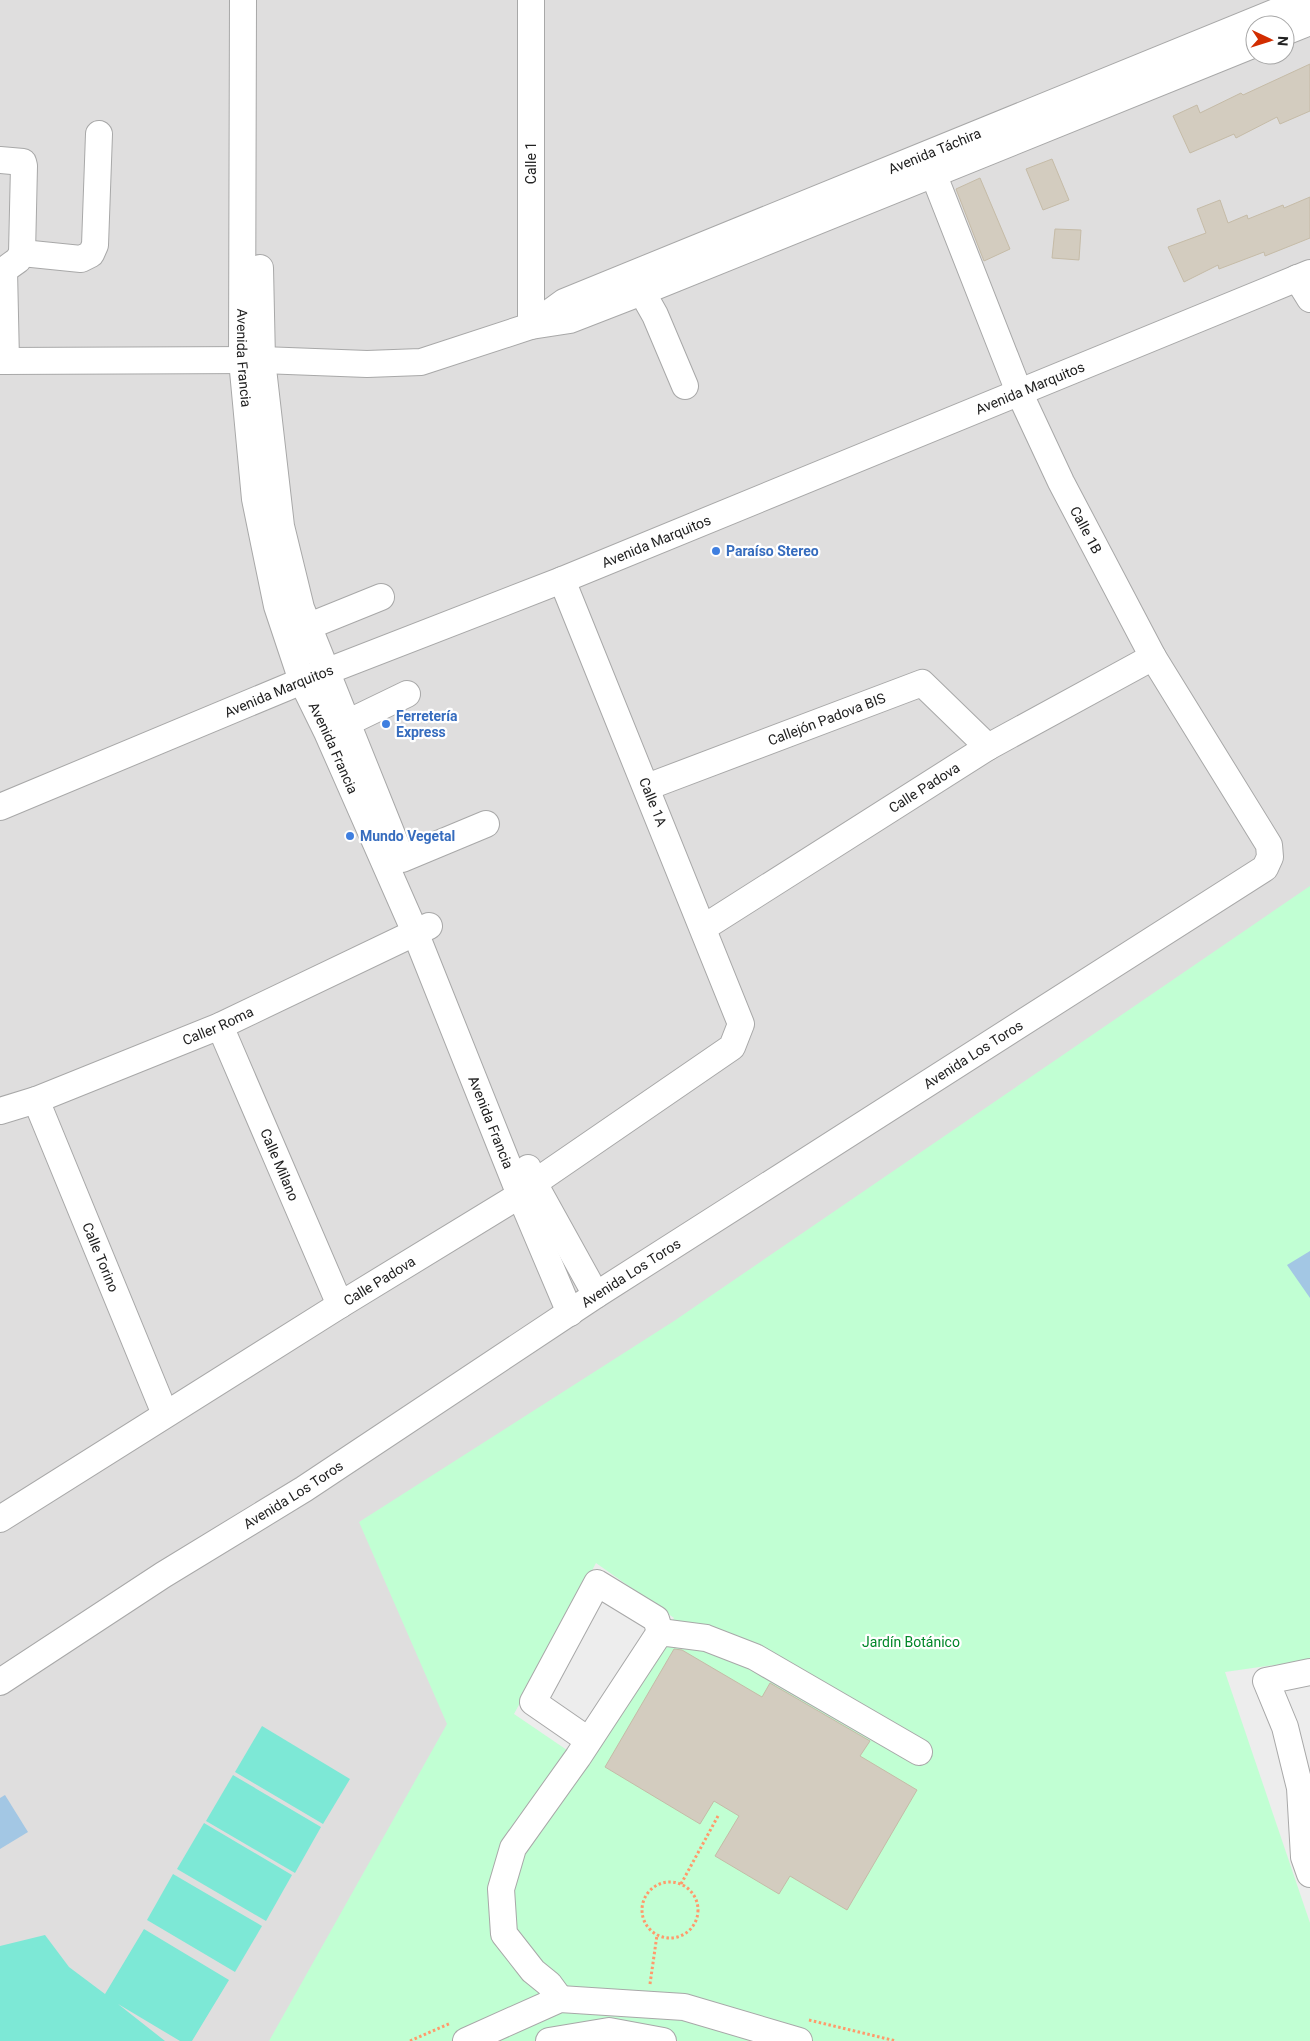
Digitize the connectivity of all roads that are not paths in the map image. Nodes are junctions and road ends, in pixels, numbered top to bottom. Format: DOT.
graph roads {
  1 [pos="243,0"];
  2 [pos="258,0"];
  3 [pos="531,0"];
  4 [pos="1288,10"];
  5 [pos="1310,22"];
  6 [pos="1245,48"];
  7 [pos="99,134"];
  8 [pos="0,160"];
  9 [pos="933,173"];
  10 [pos="9,264"];
  11 [pos="1306,283"];
  12 [pos="642,292"];
  13 [pos="567,311"];
  14 [pos="531,326"];
  15 [pos="252,360"];
  16 [pos="3,361"];
  17 [pos="685,386"];
  18 [pos="1019,392"];
  19 [pos="562,580"];
  20 [pos="381,596"];
  21 [pos="298,631"];
  22 [pos="1153,657"];
  23 [pos="314,677"];
  24 [pos="407,694"];
  25 [pos="347,724"];
  26 [pos="988,747"];
  27 [pos="647,787"];
  28 [pos="0,806"];
  29 [pos="486,824"];
  30 [pos="402,860"];
  31 [pos="1265,868"];
  32 [pos="704,928"];
  33 [pos="422,929"];
  34 [pos="741,1024"];
  35 [pos="220,1026"];
  36 [pos="36,1100"];
  37 [pos="0,1111"];
  38 [pos="527,1189"];
  39 [pos="596,1295"];
  40 [pos="340,1305"];
  41 [pos="570,1314"];
  42 [pos="166,1414"];
  43 [pos="0,1519"];
  44 [pos="660,1632"];
  45 [pos="1310,1672"];
  46 [pos="0,1682"];
  47 [pos="588,1740"];
  48 [pos="918,1752"];
  49 [pos="1310,1874"];
  50 [pos="560,1998"];
  51 [pos="466,2041"];
  52 [pos="550,2041"];
  53 [pos="663,2041"];
  54 [pos="800,2041"];
  1 -- 15 [label="street, Avenida Francia"];
  2 -- 15 [label="street, Avenida Francia"];
  3 -- 14 [label="street, Calle 1"];
  4 -- 5 [label="street, Avenida Táchira"];
  4 -- 13 [label="street, Avenida Táchira"];
  6 -- 9 [label="street"];
  7 -- 10 [label="street"];
  8 -- 10 [label="street"];
  9 -- 12 [label="street"];
  9 -- 18 [label="street, Calle 1B"];
  10 -- 16 [label="street"];
  11 -- 18 [label="street, Avenida Marquitos"];
  12 -- 13 [label="street"];
  12 -- 17 [label="street"];
  13 -- 14 [label="street"];
  14 -- 15 [label="street"];
  15 -- 16 [label="street"];
  15 -- 21 [label="street, Avenida Francia"];
  18 -- 19 [label="street, Avenida Marquitos"];
  18 -- 22 [label="street, Calle 1B"];
  19 -- 23 [label="street, Avenida Marquitos"];
  19 -- 27 [label="street, Calle 1A"];
  20 -- 21 [label="street"];
  21 -- 23 [label="street, Avenida Francia"];
  22 -- 26 [label="street, Calle Padova"];
  22 -- 31 [label="street, Calle 1B"];
  23 -- 25 [label="street, Avenida Francia"];
  23 -- 28 [label="street, Avenida Marquitos"];
  23 -- 33 [label="street, Avenida Francia"];
  24 -- 25 [label="street"];
  25 -- 30 [label="street, Avenida Francia"];
  26 -- 27 [label="street, Callejón Padova BIS"];
  26 -- 32 [label="street, Calle Padova"];
  27 -- 32 [label="street, Calle 1A"];
  29 -- 30 [label="street"];
  30 -- 33 [label="street, Avenida Francia"];
  31 -- 39 [label="street, Avenida Los Toros"];
  32 -- 34 [label="street, Calle 1A"];
  33 -- 35 [label="street, Caller Roma"];
  33 -- 38 [label="street, Avenida Francia"];
  34 -- 38 [label="street, Calle Padova"];
  35 -- 36 [label="street, Caller Roma"];
  35 -- 40 [label="street, Calle Milano"];
  36 -- 37 [label="street, Caller Roma"];
  36 -- 42 [label="street, Calle Torino"];
  38 -- 39 [label="street, Avenida Francia"];
  38 -- 40 [label="street, Calle Padova"];
  38 -- 41 [label="street, Avenida Francia"];
  39 -- 41 [label="street, Avenida Los Toros"];
  40 -- 42 [label="street, Calle Padova"];
  41 -- 46 [label="street, Avenida Los Toros"];
  42 -- 43 [label="street, Calle Padova"];
  44 -- 47 [label="street"];
  44 -- 47 [label="street"];
  44 -- 48 [label="street"];
  45 -- 49 [label="street"];
  47 -- 50 [label="street"];
  50 -- 51 [label="street"];
  50 -- 54 [label="street"];
  52 -- 53 [label="street"];
}
